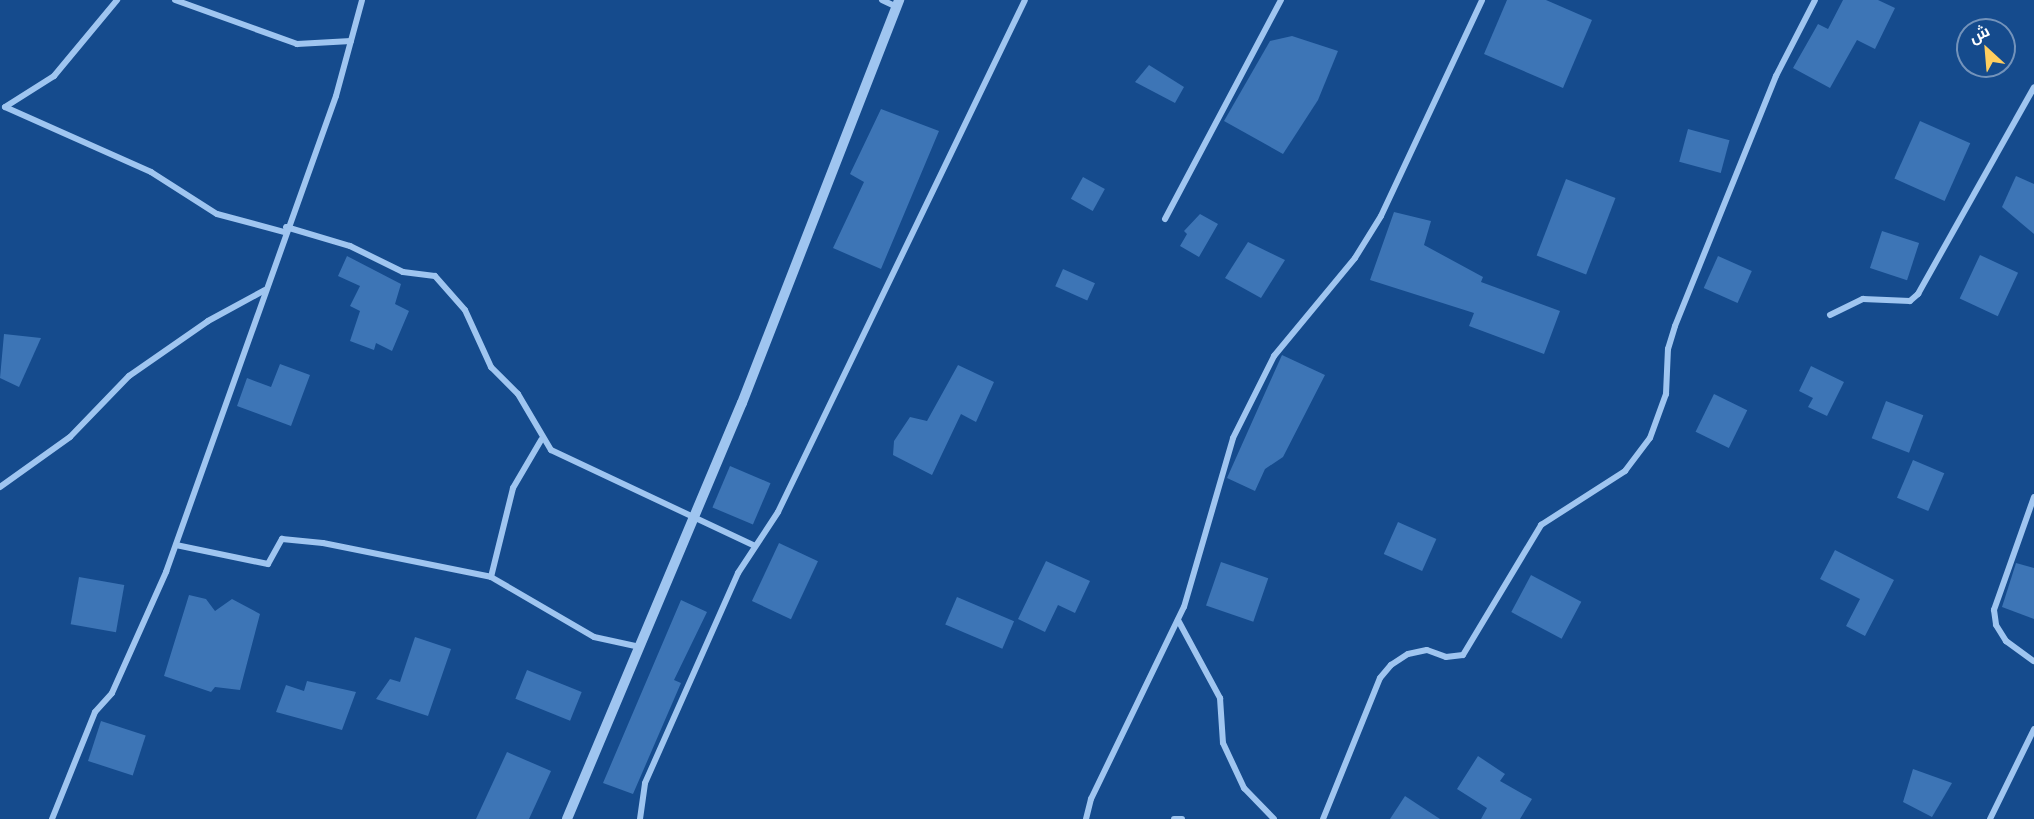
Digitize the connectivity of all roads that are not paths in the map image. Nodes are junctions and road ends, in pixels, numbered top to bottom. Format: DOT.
graph roads {
  1 [pos="117,0"];
  2 [pos="175,0"];
  3 [pos="362,0"];
  4 [pos="882,0"];
  5 [pos="1025,0"];
  6 [pos="1281,0"];
  7 [pos="1482,0"];
  8 [pos="1815,0"];
  9 [pos="898,3"];
  10 [pos="351,41"];
  11 [pos="2034,87"];
  12 [pos="1165,219"];
  13 [pos="285,229"];
  14 [pos="265,290"];
  15 [pos="1830,315"];
  16 [pos="541,440"];
  17 [pos="0,487"];
  18 [pos="2034,497"];
  19 [pos="694,517"];
  20 [pos="176,545"];
  21 [pos="755,546"];
  22 [pos="491,577"];
  23 [pos="1178,620"];
  24 [pos="640,647"];
  25 [pos="2034,661"];
  26 [pos="2034,729"];
  27 [pos="52,819"];
  28 [pos="567,819"];
  29 [pos="640,819"];
  30 [pos="1086,819"];
  31 [pos="1174,819"];
  32 [pos="1182,819"];
  33 [pos="1274,819"];
  34 [pos="1323,819"];
  35 [pos="1990,819"];
  1 -- 13 [label="street"];
  2 -- 10 [label="street"];
  3 -- 10 [label="street"];
  4 -- 9 [label="street"];
  5 -- 21 [label="street"];
  6 -- 12 [label="street"];
  7 -- 23 [label="street"];
  8 -- 34 [label="street"];
  9 -- 19 [label="street"];
  10 -- 13 [label="street"];
  11 -- 15 [label="street"];
  13 -- 14 [label="street"];
  13 -- 16 [label="street"];
  14 -- 17 [label="street"];
  14 -- 20 [label="street"];
  16 -- 19 [label="street"];
  16 -- 22 [label="street"];
  18 -- 25 [label="street"];
  19 -- 21 [label="street"];
  19 -- 24 [label="street"];
  20 -- 22 [label="street"];
  20 -- 27 [label="street"];
  21 -- 29 [label="street"];
  22 -- 24 [label="street"];
  23 -- 30 [label="street"];
  23 -- 33 [label="street"];
  24 -- 28 [label="street"];
  26 -- 35 [label="street"];
  31 -- 32 [label="street"];
}
